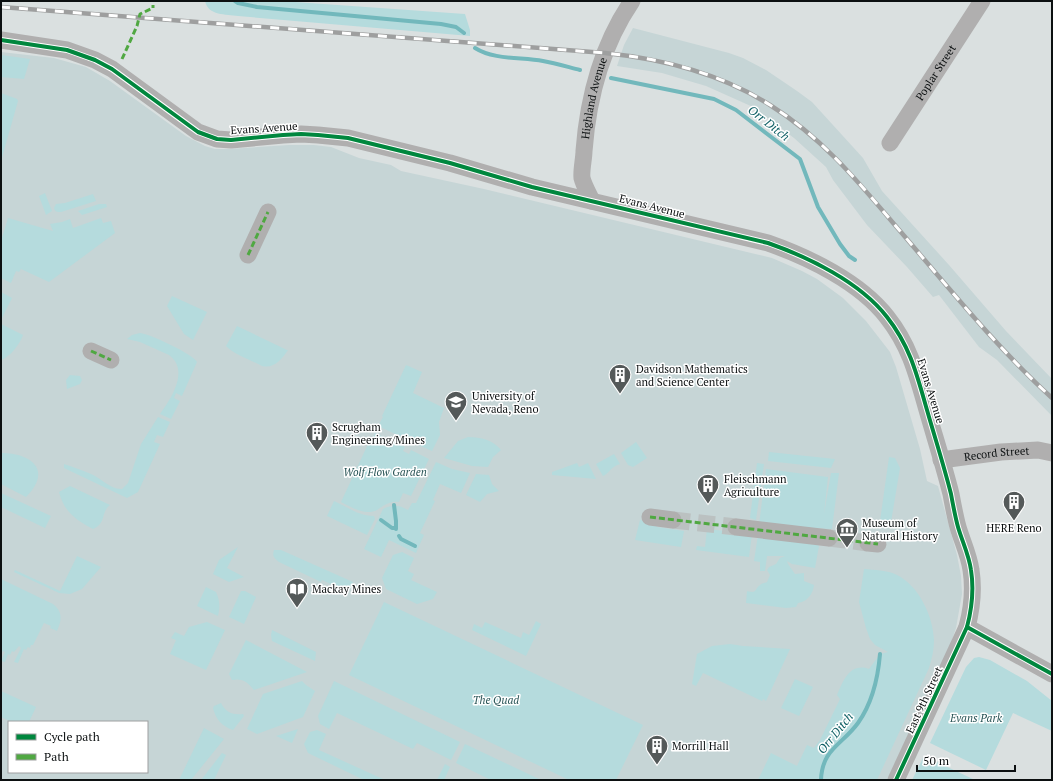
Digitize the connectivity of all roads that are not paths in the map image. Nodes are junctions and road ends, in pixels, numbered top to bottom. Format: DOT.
graph roads {
  1 [pos="632,1"];
  2 [pos="982,1"];
  3 [pos="1,40"];
  4 [pos="890,143"];
  5 [pos="592,201"];
  6 [pos="268,212"];
  7 [pos="248,255"];
  8 [pos="91,351"];
  9 [pos="111,360"];
  10 [pos="1052,453"];
  11 [pos="941,460"];
  12 [pos="650,517"];
  13 [pos="673,520"];
  14 [pos="736,527"];
  15 [pos="829,538"];
  16 [pos="967,627"];
  17 [pos="1052,674"];
  18 [pos="896,780"];
  1 -- 5 [label="street, Highland Avenue"];
  2 -- 4 [label="street, Poplar Street"];
  3 -- 5 [label="street, Evans Avenue"];
  5 -- 11 [label="street, Evans Avenue"];
  6 -- 7 [label="street"];
  8 -- 9 [label="street"];
  10 -- 11 [label="street, Record Street"];
  11 -- 16 [label="street, Evans Avenue"];
  12 -- 13 [label="street"];
  14 -- 15 [label="street"];
  16 -- 17 [label="street"];
  16 -- 18 [label="street, East 9th Street"];
}
